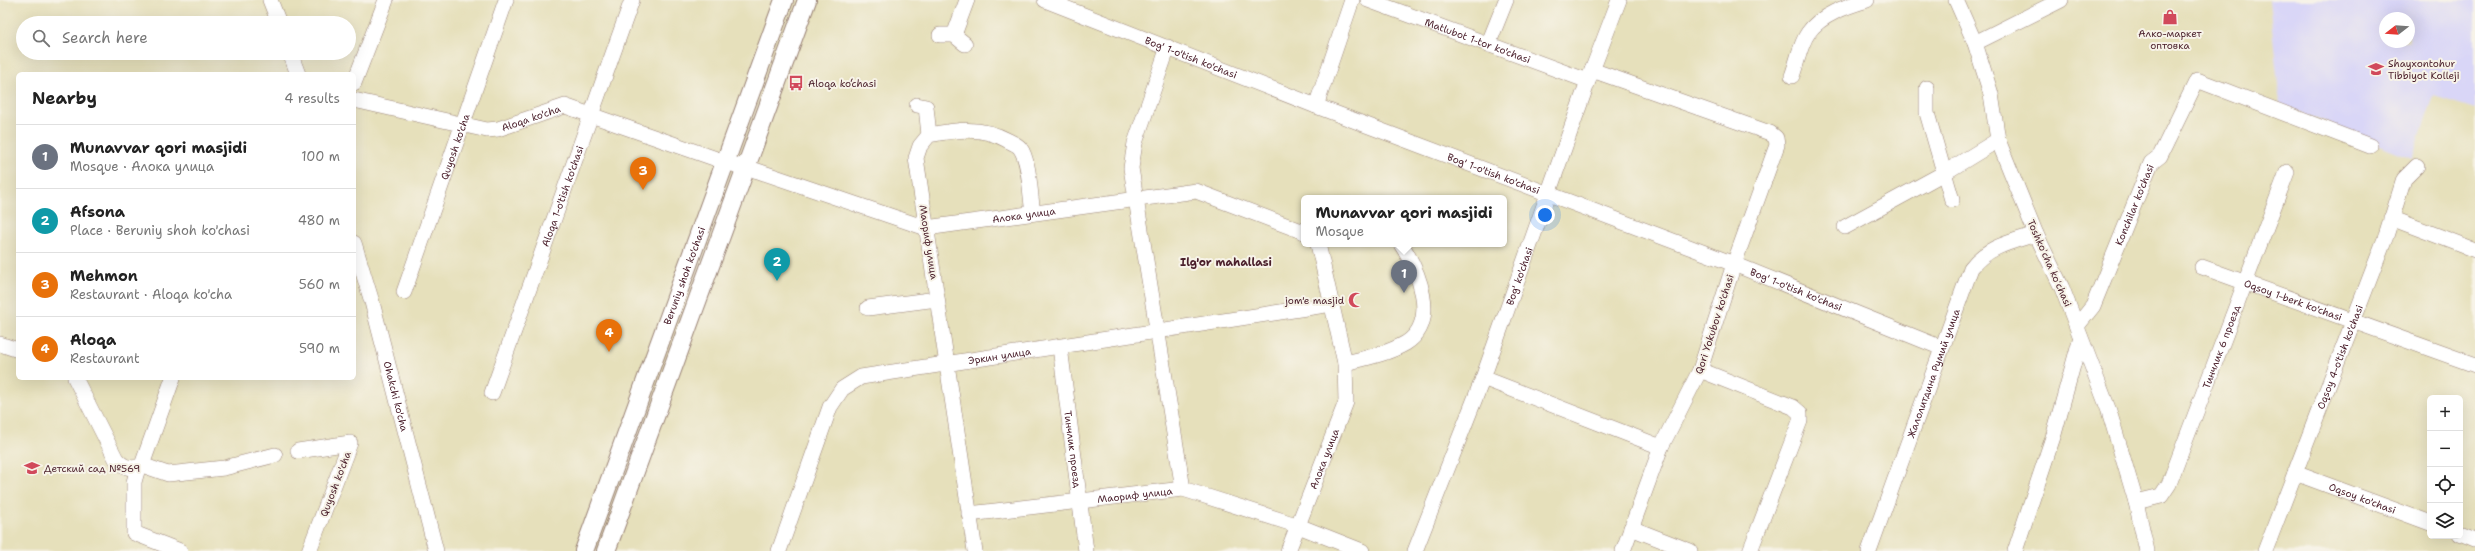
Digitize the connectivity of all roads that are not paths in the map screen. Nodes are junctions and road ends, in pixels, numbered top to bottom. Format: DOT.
graph roads {
  1 [pos="270,0"];
  2 [pos="386,0"];
  3 [pos="506,0"];
  4 [pos="632,0"];
  5 [pos="784,0"];
  6 [pos="807,0"];
  7 [pos="967,0"];
  8 [pos="1045,0"];
  9 [pos="1352,0"];
  10 [pos="1368,0"];
  11 [pos="1506,0"];
  12 [pos="1619,0"];
  13 [pos="1867,0"];
  14 [pos="1956,0"];
  15 [pos="2061,0"];
  16 [pos="276,16"];
  17 [pos="953,38"];
  18 [pos="1975,44"];
  19 [pos="1488,45"];
  20 [pos="1168,47"];
  21 [pos="293,60"];
  22 [pos="297,72"];
  23 [pos="1590,76"];
  24 [pos="1792,76"];
  25 [pos="356,77"];
  26 [pos="1927,88"];
  27 [pos="356,100"];
  28 [pos="917,105"];
  29 [pos="1316,106"];
  30 [pos="591,115"];
  31 [pos="463,124"];
  32 [pos="929,135"];
  33 [pos="1776,138"];
  34 [pos="1998,140"];
  35 [pos="2370,146"];
  36 [pos="725,162"];
  37 [pos="2417,166"];
  38 [pos="746,167"];
  39 [pos="2287,172"];
  40 [pos="1944,173"];
  41 [pos="1548,193"];
  42 [pos="1136,199"];
  43 [pos="1952,200"];
  44 [pos="1032,213"];
  45 [pos="2391,218"];
  46 [pos="1845,227"];
  47 [pos="926,228"];
  48 [pos="1301,231"];
  49 [pos="2036,234"];
  50 [pos="1319,247"];
  51 [pos="1403,247"];
  52 [pos="356,250"];
  53 [pos="2475,250"];
  54 [pos="1734,264"];
  55 [pos="2202,266"];
  56 [pos="2244,281"];
  57 [pos="404,292"];
  58 [pos="937,299"];
  59 [pos="1332,304"];
  60 [pos="868,308"];
  61 [pos="2354,320"];
  62 [pos="1158,332"];
  63 [pos="2079,333"];
  64 [pos="0,344"];
  65 [pos="1060,347"];
  66 [pos="1942,348"];
  67 [pos="16,349"];
  68 [pos="948,362"];
  69 [pos="1345,363"];
  70 [pos="2475,365"];
  71 [pos="1700,370"];
  72 [pos="1483,378"];
  73 [pos="76,380"];
  74 [pos="172,380"];
  75 [pos="492,392"];
  76 [pos="1661,447"];
  77 [pos="298,451"];
  78 [pos="275,455"];
  79 [pos="140,467"];
  80 [pos="2295,472"];
  81 [pos="1183,490"];
  82 [pos="1081,502"];
  83 [pos="2136,502"];
  84 [pos="969,514"];
  85 [pos="2427,522"];
  86 [pos="1296,525"];
  87 [pos="1632,528"];
  88 [pos="2463,535"];
  89 [pos="2475,540"];
  90 [pos="180,551"];
  91 [pos="310,551"];
  92 [pos="436,551"];
  93 [pos="584,551"];
  94 [pos="606,551"];
  95 [pos="779,551"];
  96 [pos="975,551"];
  97 [pos="1086,551"];
  98 [pos="1288,551"];
  99 [pos="1362,551"];
  100 [pos="1415,551"];
  101 [pos="1623,551"];
  102 [pos="1690,551"];
  103 [pos="1750,551"];
  104 [pos="1869,551"];
  105 [pos="2015,551"];
  106 [pos="2147,551"];
  107 [pos="2265,551"];
  1 -- 16 [label="street"];
  2 -- 25 [label="street"];
  3 -- 31 [label="street, Quyosh ko'cha"];
  4 -- 30 [label="street, Aloqa 1-o'tish ko'chasi"];
  5 -- 36 [label="main road, Beruniy shoh ko'chasi"];
  6 -- 38 [label="main road, Beruniy shoh ko'chasi"];
  7 -- 17 [label="street"];
  8 -- 20 [label="street, Bog' 1-o'tish ko'chasi"];
  9 -- 29 [label="street"];
  10 -- 19 [label="street, Matlubot 1-tor ko'chasi"];
  11 -- 19 [label="street"];
  12 -- 23 [label="street, Bog' ko'chasi"];
  13 -- 24 [label="street"];
  14 -- 18 [label="street, Toshkoʻcha koʻchasi"];
  15 -- 18 [label="street"];
  18 -- 34 [label="street, Toshkoʻcha koʻchasi"];
  19 -- 23 [label="street, Matlubot 1-tor ko'chasi"];
  20 -- 29 [label="street, Bog' 1-o'tish ko'chasi"];
  20 -- 42 [label="street"];
  21 -- 22 [label="street"];
  23 -- 33 [label="street, Matlubot 1-tor ko'chasi"];
  23 -- 41 [label="street, Bog' ko'chasi"];
  26 -- 40 [label="street"];
  27 -- 31 [label="street, Aloqa ko'cha"];
  28 -- 32 [label="street"];
  29 -- 41 [label="street, Bog' 1-o'tish ko'chasi"];
  30 -- 31 [label="street, Aloqa ko'cha"];
  30 -- 36 [label="street, Aloqa ko'cha"];
  30 -- 75 [label="street, Aloqa 1-o'tish ko'chasi"];
  31 -- 57 [label="street, Quyosh ko'cha"];
  32 -- 44 [label="street"];
  32 -- 47 [label="street, Маориф улица"];
  33 -- 54 [label="street, Qori Yokubov ko'chasi"];
  34 -- 40 [label="street"];
  34 -- 49 [label="street, Toshkoʻcha koʻchasi"];
  35 -- 63 [label="street, Konchilar ko'chasi"];
  36 -- 38 [label="street, Aloqa ko'cha"];
  36 -- 93 [label="main road, Beruniy shoh ko'chasi"];
  37 -- 45 [label="street, Oqsoy 4-o'tish ko'chasi"];
  38 -- 47 [label="street, Алока улица"];
  38 -- 94 [label="main road, Beruniy shoh ko'chasi"];
  39 -- 56 [label="street, Тинчлик 6 проезд"];
  40 -- 43 [label="street"];
  40 -- 46 [label="street"];
  41 -- 54 [label="street, Bog' 1-o'tish ko'chasi"];
  41 -- 72 [label="street, Bog' ko'chasi"];
  42 -- 44 [label="street, Алока улица"];
  42 -- 48 [label="street, Алока улица"];
  42 -- 62 [label="street"];
  44 -- 47 [label="street, Алока улица"];
  45 -- 53 [label="street"];
  45 -- 61 [label="street, Oqsoy 4-o'tish ko'chasi"];
  47 -- 58 [label="street, Маориф улица"];
  49 -- 63 [label="street, Toshkoʻcha koʻchasi"];
  49 -- 66 [label="street, Жалолитдина Румий улица"];
  50 -- 59 [label="street, Алока улица"];
  51 -- 69 [label="street"];
  52 -- 92 [label="street, Ohakchi ko'cha"];
  54 -- 66 [label="street, Bog' 1-o'tish ko'chasi"];
  54 -- 71 [label="street, Qori Yokubov ko'chasi"];
  55 -- 56 [label="street, Oqsoy 1-berk ko'chasi"];
  56 -- 61 [label="street, Oqsoy 1-berk ko'chasi"];
  56 -- 83 [label="street, Тинчлик 6 проезд"];
  58 -- 60 [label="street"];
  58 -- 68 [label="street, Маориф улица"];
  59 -- 62 [label="street, Эркин улица"];
  59 -- 69 [label="street, Алока улица"];
  61 -- 70 [label="street, Oqsoy 1-berk ko'chasi"];
  61 -- 80 [label="street, Oqsoy 4-o'tish ko'chasi"];
  62 -- 65 [label="street, Эркин улица"];
  62 -- 81 [label="street"];
  63 -- 83 [label="street, Toshkoʻcha koʻchasi"];
  63 -- 105 [label="street, Konchilar ko'chasi"];
  64 -- 67 [label="street"];
  65 -- 68 [label="street, Эркин улица"];
  65 -- 82 [label="street, Тинчлик проезд"];
  66 -- 104 [label="street, Жалолитдина Румий улица"];
  68 -- 84 [label="street, Маориф улица"];
  68 -- 95 [label="street, Эркин улица"];
  69 -- 86 [label="street, Алока улица"];
  71 -- 76 [label="street, Qori Yokubov ko'chasi"];
  71 -- 103 [label="street"];
  72 -- 76 [label="street"];
  72 -- 100 [label="street, Bog' ko'chasi"];
  73 -- 79 [label="street"];
  74 -- 79 [label="street"];
  76 -- 87 [label="street, Qori Yokubov ko'chasi"];
  77 -- 91 [label="street, Quyosh ko'cha"];
  78 -- 79 [label="street"];
  79 -- 90 [label="street"];
  80 -- 85 [label="street, Oqsoy ko'chasi"];
  80 -- 107 [label="street, Oqsoy 4-o'tish ko'chasi"];
  81 -- 82 [label="street, Маориф улица"];
  81 -- 86 [label="street, Маориф улица"];
  82 -- 84 [label="street, Маориф улица"];
  82 -- 97 [label="street, Тинчлик проезд"];
  83 -- 106 [label="street, Toshkoʻcha koʻchasi"];
  84 -- 96 [label="street, Маориф улица"];
  86 -- 98 [label="street, Алока улица"];
  86 -- 99 [label="street, Маориф улица"];
  87 -- 101 [label="street, Qori Yokubov ko'chasi"];
  87 -- 102 [label="street"];
  88 -- 89 [label="street"];
}
